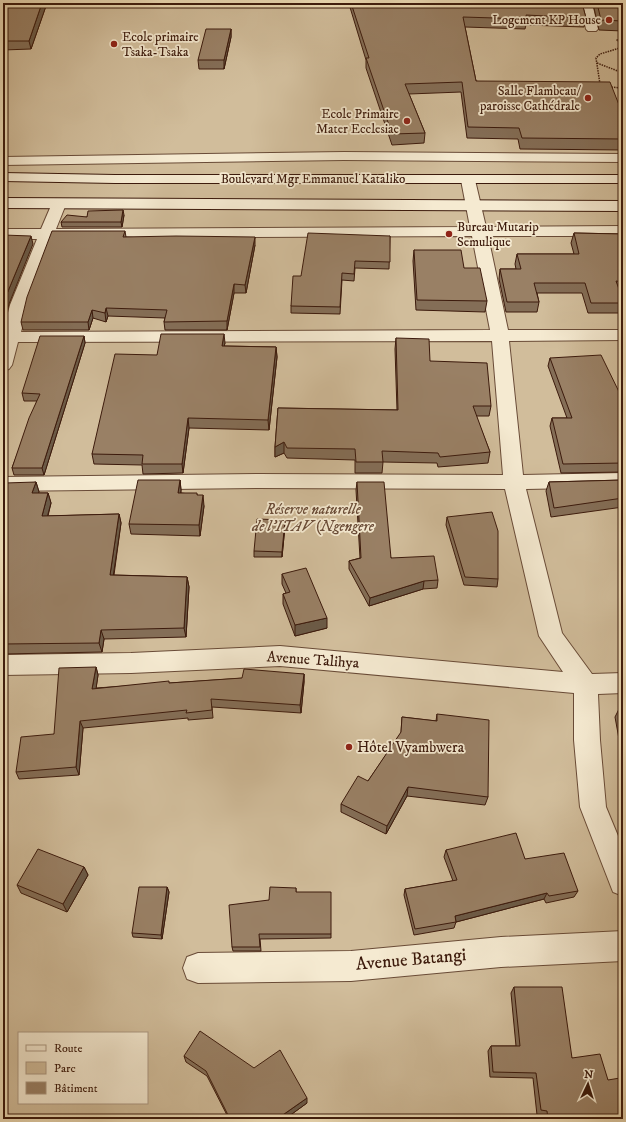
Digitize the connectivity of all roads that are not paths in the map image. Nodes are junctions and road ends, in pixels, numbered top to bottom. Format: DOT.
graph roads {
  1 [pos="586,3"];
  2 [pos="592,29"];
  3 [pos="623,158"];
  4 [pos="3,161"];
  5 [pos="3,177"];
  6 [pos="623,179"];
  7 [pos="468,180"];
  8 [pos="3,204"];
  9 [pos="58,204"];
  10 [pos="472,206"];
  11 [pos="623,206"];
  12 [pos="623,231"];
  13 [pos="478,232"];
  14 [pos="3,234"];
  15 [pos="46,234"];
  16 [pos="500,334"];
  17 [pos="623,335"];
  18 [pos="6,351"];
  19 [pos="623,480"];
  20 [pos="514,482"];
  21 [pos="3,484"];
  22 [pos="3,665"];
  23 [pos="623,683"];
  24 [pos="586,684"];
  25 [pos="623,882"];
  26 [pos="623,946"];
  27 [pos="198,968"];
  1 -- 2 [label="street"];
  3 -- 4 [label="street"];
  5 -- 7 [label="street, Boulevard Mgr Emmanuel Kataliko"];
  6 -- 7 [label="street, Boulevard Mgr Emmanuel Kataliko"];
  7 -- 10 [label="street"];
  8 -- 9 [label="street, Boulevard Mgr Emmanuel Kataliko"];
  9 -- 10 [label="street, Boulevard Mgr Emmanuel Kataliko"];
  9 -- 15 [label="street"];
  10 -- 11 [label="street, Boulevard Mgr Emmanuel Kataliko"];
  10 -- 13 [label="street"];
  12 -- 13 [label="street"];
  13 -- 15 [label="street"];
  13 -- 16 [label="street"];
  14 -- 15 [label="street"];
  15 -- 18 [label="street"];
  16 -- 17 [label="street"];
  16 -- 18 [label="street"];
  16 -- 20 [label="street"];
  19 -- 20 [label="street"];
  20 -- 21 [label="street"];
  20 -- 24 [label="street"];
  22 -- 24 [label="street, Avenue Talihya"];
  23 -- 24 [label="street, Avenue Talihya"];
  24 -- 25 [label="street"];
  26 -- 27 [label="street, Avenue Batangi"];
}
